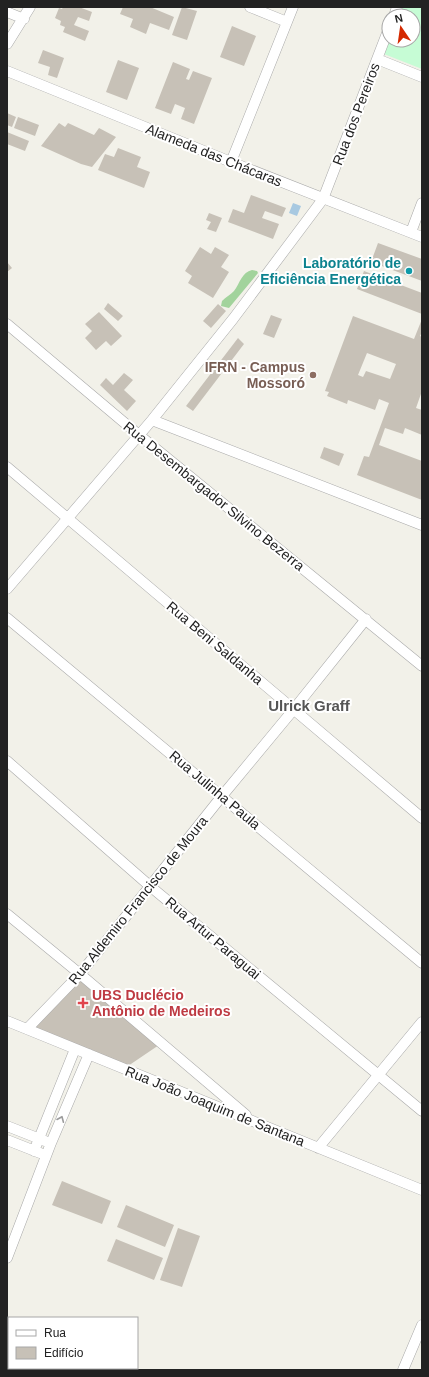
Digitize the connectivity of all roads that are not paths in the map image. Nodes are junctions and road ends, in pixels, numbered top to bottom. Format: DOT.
graph roads {
  1 [pos="30,7"];
  2 [pos="250,7"];
  3 [pos="293,7"];
  4 [pos="7,12"];
  5 [pos="24,19"];
  6 [pos="287,22"];
  7 [pos="7,44"];
  8 [pos="381,48"];
  9 [pos="377,59"];
  10 [pos="7,71"];
  11 [pos="422,77"];
  12 [pos="231,162"];
  13 [pos="323,199"];
  14 [pos="422,203"];
  15 [pos="411,232"];
  16 [pos="422,237"];
  17 [pos="7,324"];
  18 [pos="152,420"];
  19 [pos="139,435"];
  20 [pos="7,467"];
  21 [pos="68,519"];
  22 [pos="422,525"];
  23 [pos="7,589"];
  24 [pos="7,618"];
  25 [pos="366,619"];
  26 [pos="422,666"];
  27 [pos="294,709"];
  28 [pos="7,761"];
  29 [pos="222,796"];
  30 [pos="422,818"];
  31 [pos="151,887"];
  32 [pos="7,914"];
  33 [pos="422,963"];
  34 [pos="80,974"];
  35 [pos="7,1022"];
  36 [pos="422,1022"];
  37 [pos="27,1030"];
  38 [pos="75,1049"];
  39 [pos="89,1054"];
  40 [pos="378,1075"];
  41 [pos="422,1111"];
  42 [pos="254,1122"];
  43 [pos="7,1126"];
  44 [pos="39,1138"];
  45 [pos="7,1140"];
  46 [pos="51,1143"];
  47 [pos="318,1148"];
  48 [pos="34,1151"];
  49 [pos="46,1156"];
  50 [pos="422,1190"];
  51 [pos="8,1255"];
  52 [pos="422,1325"];
  53 [pos="403,1370"];
  1 -- 5 [label="street"];
  2 -- 6 [label="street"];
  3 -- 6 [label="street"];
  4 -- 5 [label="street"];
  5 -- 7 [label="street"];
  6 -- 12 [label="street"];
  8 -- 9 [label="street, Rua dos Pereiros"];
  9 -- 11 [label="street"];
  9 -- 13 [label="street, Rua dos Pereiros"];
  10 -- 12 [label="street, Alameda das Chácaras"];
  12 -- 13 [label="street, Alameda das Chácaras"];
  13 -- 15 [label="street, Alameda das Chácaras"];
  13 -- 18 [label="street, Rua dos Pereiros"];
  14 -- 15 [label="street"];
  15 -- 16 [label="street, Alameda das Chácaras"];
  17 -- 19 [label="street, Rua Desembargador Silvino Bezerra"];
  18 -- 19 [label="street, Rua dos Pereiros"];
  18 -- 22 [label="street"];
  19 -- 21 [label="street, Rua dos Pereiros"];
  19 -- 25 [label="street, Rua Desembargador Silvino Bezerra"];
  20 -- 21 [label="street, Rua Beni Saldanha"];
  21 -- 23 [label="street, Rua dos Pereiros"];
  21 -- 27 [label="street, Rua Beni Saldanha"];
  24 -- 29 [label="street, Rua Julinha Paula"];
  25 -- 26 [label="street, Rua Desembargador Silvino Bezerra"];
  25 -- 27 [label="street, Rua Aldemiro Francisco de Moura"];
  27 -- 29 [label="street, Rua Aldemiro Francisco de Moura"];
  27 -- 30 [label="street, Rua Beni Saldanha"];
  28 -- 31 [label="street, Rua Artur Paraguai"];
  29 -- 31 [label="street, Rua Aldemiro Francisco de Moura"];
  29 -- 33 [label="street, Rua Julinha Paula"];
  31 -- 34 [label="street, Rua Aldemiro Francisco de Moura"];
  31 -- 40 [label="street, Rua Artur Paraguai"];
  32 -- 34 [label="street"];
  34 -- 37 [label="street, Rua Aldemiro Francisco de Moura"];
  34 -- 42 [label="street"];
  35 -- 37 [label="street, Rua João Joaquim de Santana"];
  36 -- 40 [label="street"];
  37 -- 38 [label="street, Rua João Joaquim de Santana"];
  38 -- 39 [label="street, Rua João Joaquim de Santana"];
  38 -- 44 [label="street"];
  39 -- 42 [label="street, Rua João Joaquim de Santana"];
  46 -- 39 [label="street, one-way"];
  40 -- 41 [label="street, Rua Artur Paraguai"];
  40 -- 47 [label="street"];
  42 -- 47 [label="street, Rua João Joaquim de Santana"];
  43 -- 44 [label="street"];
  44 -- 46 [label="street"];
  44 -- 48 [label="street"];
  45 -- 48 [label="street"];
  46 -- 49 [label="street"];
  47 -- 50 [label="street, Rua João Joaquim de Santana"];
  48 -- 49 [label="street"];
  49 -- 51 [label="street"];
  52 -- 53 [label="street"];
}
